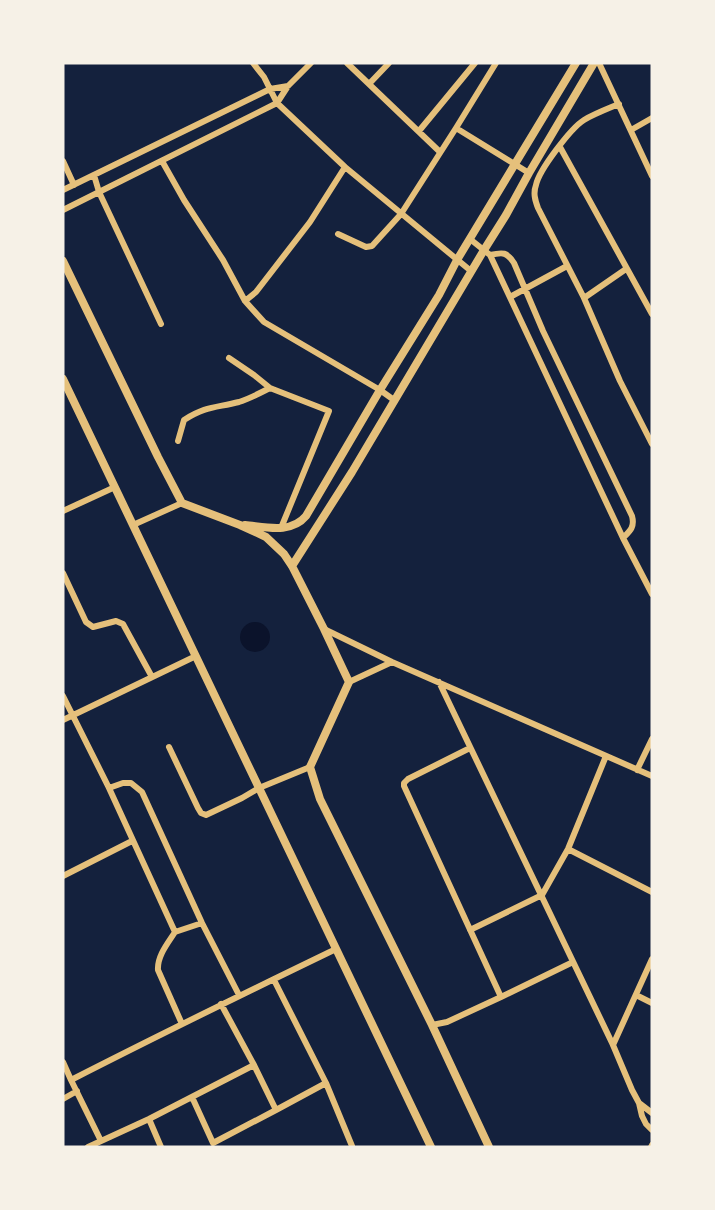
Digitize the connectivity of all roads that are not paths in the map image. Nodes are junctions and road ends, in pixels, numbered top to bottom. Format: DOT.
graph roads {
  1 [pos="253,63"];
  2 [pos="311,63"];
  3 [pos="347,63"];
  4 [pos="389,63"];
  5 [pos="475,63"];
  6 [pos="496,63"];
  7 [pos="576,63"];
  8 [pos="594,63"];
  9 [pos="599,63"];
  10 [pos="369,84"];
  11 [pos="288,86"];
  12 [pos="270,89"];
  13 [pos="277,103"];
  14 [pos="618,104"];
  15 [pos="652,118"];
  16 [pos="456,128"];
  17 [pos="630,130"];
  18 [pos="419,131"];
  19 [pos="560,147"];
  20 [pos="440,152"];
  21 [pos="162,160"];
  22 [pos="63,161"];
  23 [pos="515,164"];
  24 [pos="345,167"];
  25 [pos="529,173"];
  26 [pos="94,176"];
  27 [pos="652,176"];
  28 [pos="74,185"];
  29 [pos="63,190"];
  30 [pos="99,192"];
  31 [pos="63,210"];
  32 [pos="400,213"];
  33 [pos="338,234"];
  34 [pos="470,239"];
  35 [pos="487,253"];
  36 [pos="457,260"];
  37 [pos="63,261"];
  38 [pos="567,266"];
  39 [pos="626,269"];
  40 [pos="471,271"];
  41 [pos="525,290"];
  42 [pos="510,297"];
  43 [pos="584,298"];
  44 [pos="245,301"];
  45 [pos="652,314"];
  46 [pos="161,324"];
  47 [pos="422,324"];
  48 [pos="434,333"];
  49 [pos="229,358"];
  50 [pos="63,381"];
  51 [pos="270,388"];
  52 [pos="380,390"];
  53 [pos="394,400"];
  54 [pos="178,441"];
  55 [pos="652,444"];
  56 [pos="115,487"];
  57 [pos="182,504"];
  58 [pos="63,511"];
  59 [pos="133,525"];
  60 [pos="240,525"];
  61 [pos="281,528"];
  62 [pos="623,538"];
  63 [pos="292,566"];
  64 [pos="63,573"];
  65 [pos="652,594"];
  66 [pos="324,629"];
  67 [pos="196,656"];
  68 [pos="392,662"];
  69 [pos="152,677"];
  70 [pos="349,681"];
  71 [pos="439,682"];
  72 [pos="63,696"];
  73 [pos="73,716"];
  74 [pos="63,720"];
  75 [pos="652,738"];
  76 [pos="169,747"];
  77 [pos="470,748"];
  78 [pos="606,756"];
  79 [pos="310,767"];
  80 [pos="637,770"];
  81 [pos="652,776"];
  82 [pos="109,788"];
  83 [pos="259,788"];
  84 [pos="132,841"];
  85 [pos="568,849"];
  86 [pos="63,876"];
  87 [pos="652,892"];
  88 [pos="542,895"];
  89 [pos="202,923"];
  90 [pos="470,930"];
  91 [pos="175,932"];
  92 [pos="336,949"];
  93 [pos="652,959"];
  94 [pos="573,962"];
  95 [pos="274,980"];
  96 [pos="239,995"];
  97 [pos="636,995"];
  98 [pos="501,997"];
  99 [pos="652,1003"];
  100 [pos="221,1004"];
  101 [pos="182,1024"];
  102 [pos="432,1025"];
  103 [pos="613,1045"];
  104 [pos="63,1062"];
  105 [pos="255,1065"];
  106 [pos="71,1080"];
  107 [pos="326,1083"];
  108 [pos="77,1092"];
  109 [pos="192,1096"];
  110 [pos="63,1099"];
  111 [pos="639,1103"];
  112 [pos="276,1110"];
  113 [pos="652,1113"];
  114 [pos="149,1119"];
  115 [pos="652,1130"];
  116 [pos="101,1141"];
  117 [pos="214,1145"];
  118 [pos="352,1146"];
  119 [pos="88,1147"];
  120 [pos="161,1147"];
  121 [pos="431,1147"];
  122 [pos="489,1147"];
  1 -- 12 [label="street"];
  2 -- 11 [label="street"];
  3 -- 10 [label="street"];
  4 -- 10 [label="street"];
  5 -- 18 [label="street"];
  6 -- 16 [label="street"];
  7 -- 23 [label="street"];
  8 -- 25 [label="street"];
  9 -- 14 [label="street"];
  10 -- 18 [label="street"];
  11 -- 12 [label="street"];
  11 -- 13 [label="street"];
  12 -- 13 [label="street"];
  12 -- 26 [label="street"];
  13 -- 21 [label="street"];
  13 -- 24 [label="street"];
  14 -- 17 [label="street"];
  14 -- 19 [label="street"];
  15 -- 17 [label="street"];
  16 -- 20 [label="street"];
  16 -- 23 [label="street"];
  17 -- 27 [label="street"];
  18 -- 20 [label="street"];
  19 -- 38 [label="street"];
  19 -- 39 [label="street"];
  20 -- 32 [label="street"];
  21 -- 30 [label="street"];
  21 -- 44 [label="street"];
  22 -- 28 [label="street"];
  23 -- 25 [label="street"];
  23 -- 34 [label="street"];
  24 -- 32 [label="street"];
  24 -- 44 [label="street"];
  25 -- 35 [label="street"];
  26 -- 28 [label="street"];
  26 -- 30 [label="street"];
  28 -- 29 [label="street"];
  30 -- 31 [label="street"];
  30 -- 46 [label="street"];
  32 -- 33 [label="street"];
  32 -- 36 [label="street"];
  34 -- 35 [label="street"];
  34 -- 36 [label="street"];
  35 -- 40 [label="street"];
  35 -- 41 [label="street"];
  35 -- 42 [label="street"];
  36 -- 40 [label="street"];
  36 -- 47 [label="street"];
  37 -- 57 [label="street"];
  38 -- 41 [label="street"];
  38 -- 43 [label="street"];
  39 -- 43 [label="street"];
  39 -- 45 [label="street"];
  40 -- 48 [label="street"];
  41 -- 42 [label="street"];
  41 -- 62 [label="street"];
  42 -- 62 [label="street"];
  43 -- 55 [label="street"];
  44 -- 52 [label="street"];
  47 -- 48 [label="street"];
  47 -- 52 [label="street"];
  48 -- 53 [label="street"];
  49 -- 51 [label="street"];
  50 -- 56 [label="street"];
  51 -- 54 [label="street"];
  51 -- 61 [label="street"];
  52 -- 53 [label="street"];
  52 -- 61 [label="street"];
  53 -- 63 [label="street"];
  56 -- 58 [label="street"];
  56 -- 59 [label="street"];
  57 -- 59 [label="street"];
  57 -- 60 [label="street"];
  59 -- 67 [label="street"];
  60 -- 61 [label="street"];
  60 -- 63 [label="street"];
  62 -- 65 [label="street"];
  63 -- 66 [label="street"];
  64 -- 69 [label="street"];
  66 -- 68 [label="street"];
  66 -- 70 [label="street"];
  67 -- 69 [label="street"];
  67 -- 83 [label="street"];
  68 -- 70 [label="street"];
  68 -- 71 [label="street"];
  69 -- 73 [label="street"];
  70 -- 79 [label="street"];
  71 -- 77 [label="street"];
  71 -- 78 [label="street"];
  72 -- 73 [label="street"];
  73 -- 74 [label="street"];
  73 -- 82 [label="street"];
  75 -- 80 [label="street"];
  76 -- 83 [label="street"];
  77 -- 88 [label="street"];
  77 -- 90 [label="street"];
  78 -- 80 [label="street"];
  78 -- 85 [label="street"];
  79 -- 83 [label="street"];
  79 -- 102 [label="street"];
  80 -- 81 [label="street"];
  82 -- 84 [label="street"];
  82 -- 89 [label="street"];
  83 -- 92 [label="street"];
  84 -- 86 [label="street"];
  84 -- 91 [label="street"];
  85 -- 87 [label="street"];
  85 -- 88 [label="street"];
  88 -- 90 [label="street"];
  88 -- 94 [label="street"];
  89 -- 91 [label="street"];
  89 -- 96 [label="street"];
  90 -- 98 [label="street"];
  91 -- 101 [label="street"];
  92 -- 95 [label="street"];
  92 -- 121 [label="street"];
  93 -- 97 [label="street"];
  94 -- 98 [label="street"];
  94 -- 103 [label="street"];
  95 -- 96 [label="street"];
  95 -- 107 [label="street"];
  96 -- 100 [label="street"];
  97 -- 99 [label="street"];
  97 -- 103 [label="street"];
  98 -- 102 [label="street"];
  100 -- 101 [label="street"];
  100 -- 105 [label="street"];
  101 -- 106 [label="street"];
  102 -- 122 [label="street"];
  103 -- 111 [label="street"];
  104 -- 106 [label="street"];
  105 -- 109 [label="street"];
  105 -- 112 [label="street"];
  106 -- 108 [label="street"];
  107 -- 112 [label="street"];
  107 -- 118 [label="street"];
  108 -- 110 [label="street"];
  108 -- 116 [label="street"];
  109 -- 114 [label="street"];
  109 -- 117 [label="street"];
  111 -- 113 [label="street"];
  111 -- 115 [label="street"];
  112 -- 117 [label="street"];
  114 -- 116 [label="street"];
  114 -- 120 [label="street"];
  116 -- 119 [label="street"];
}
